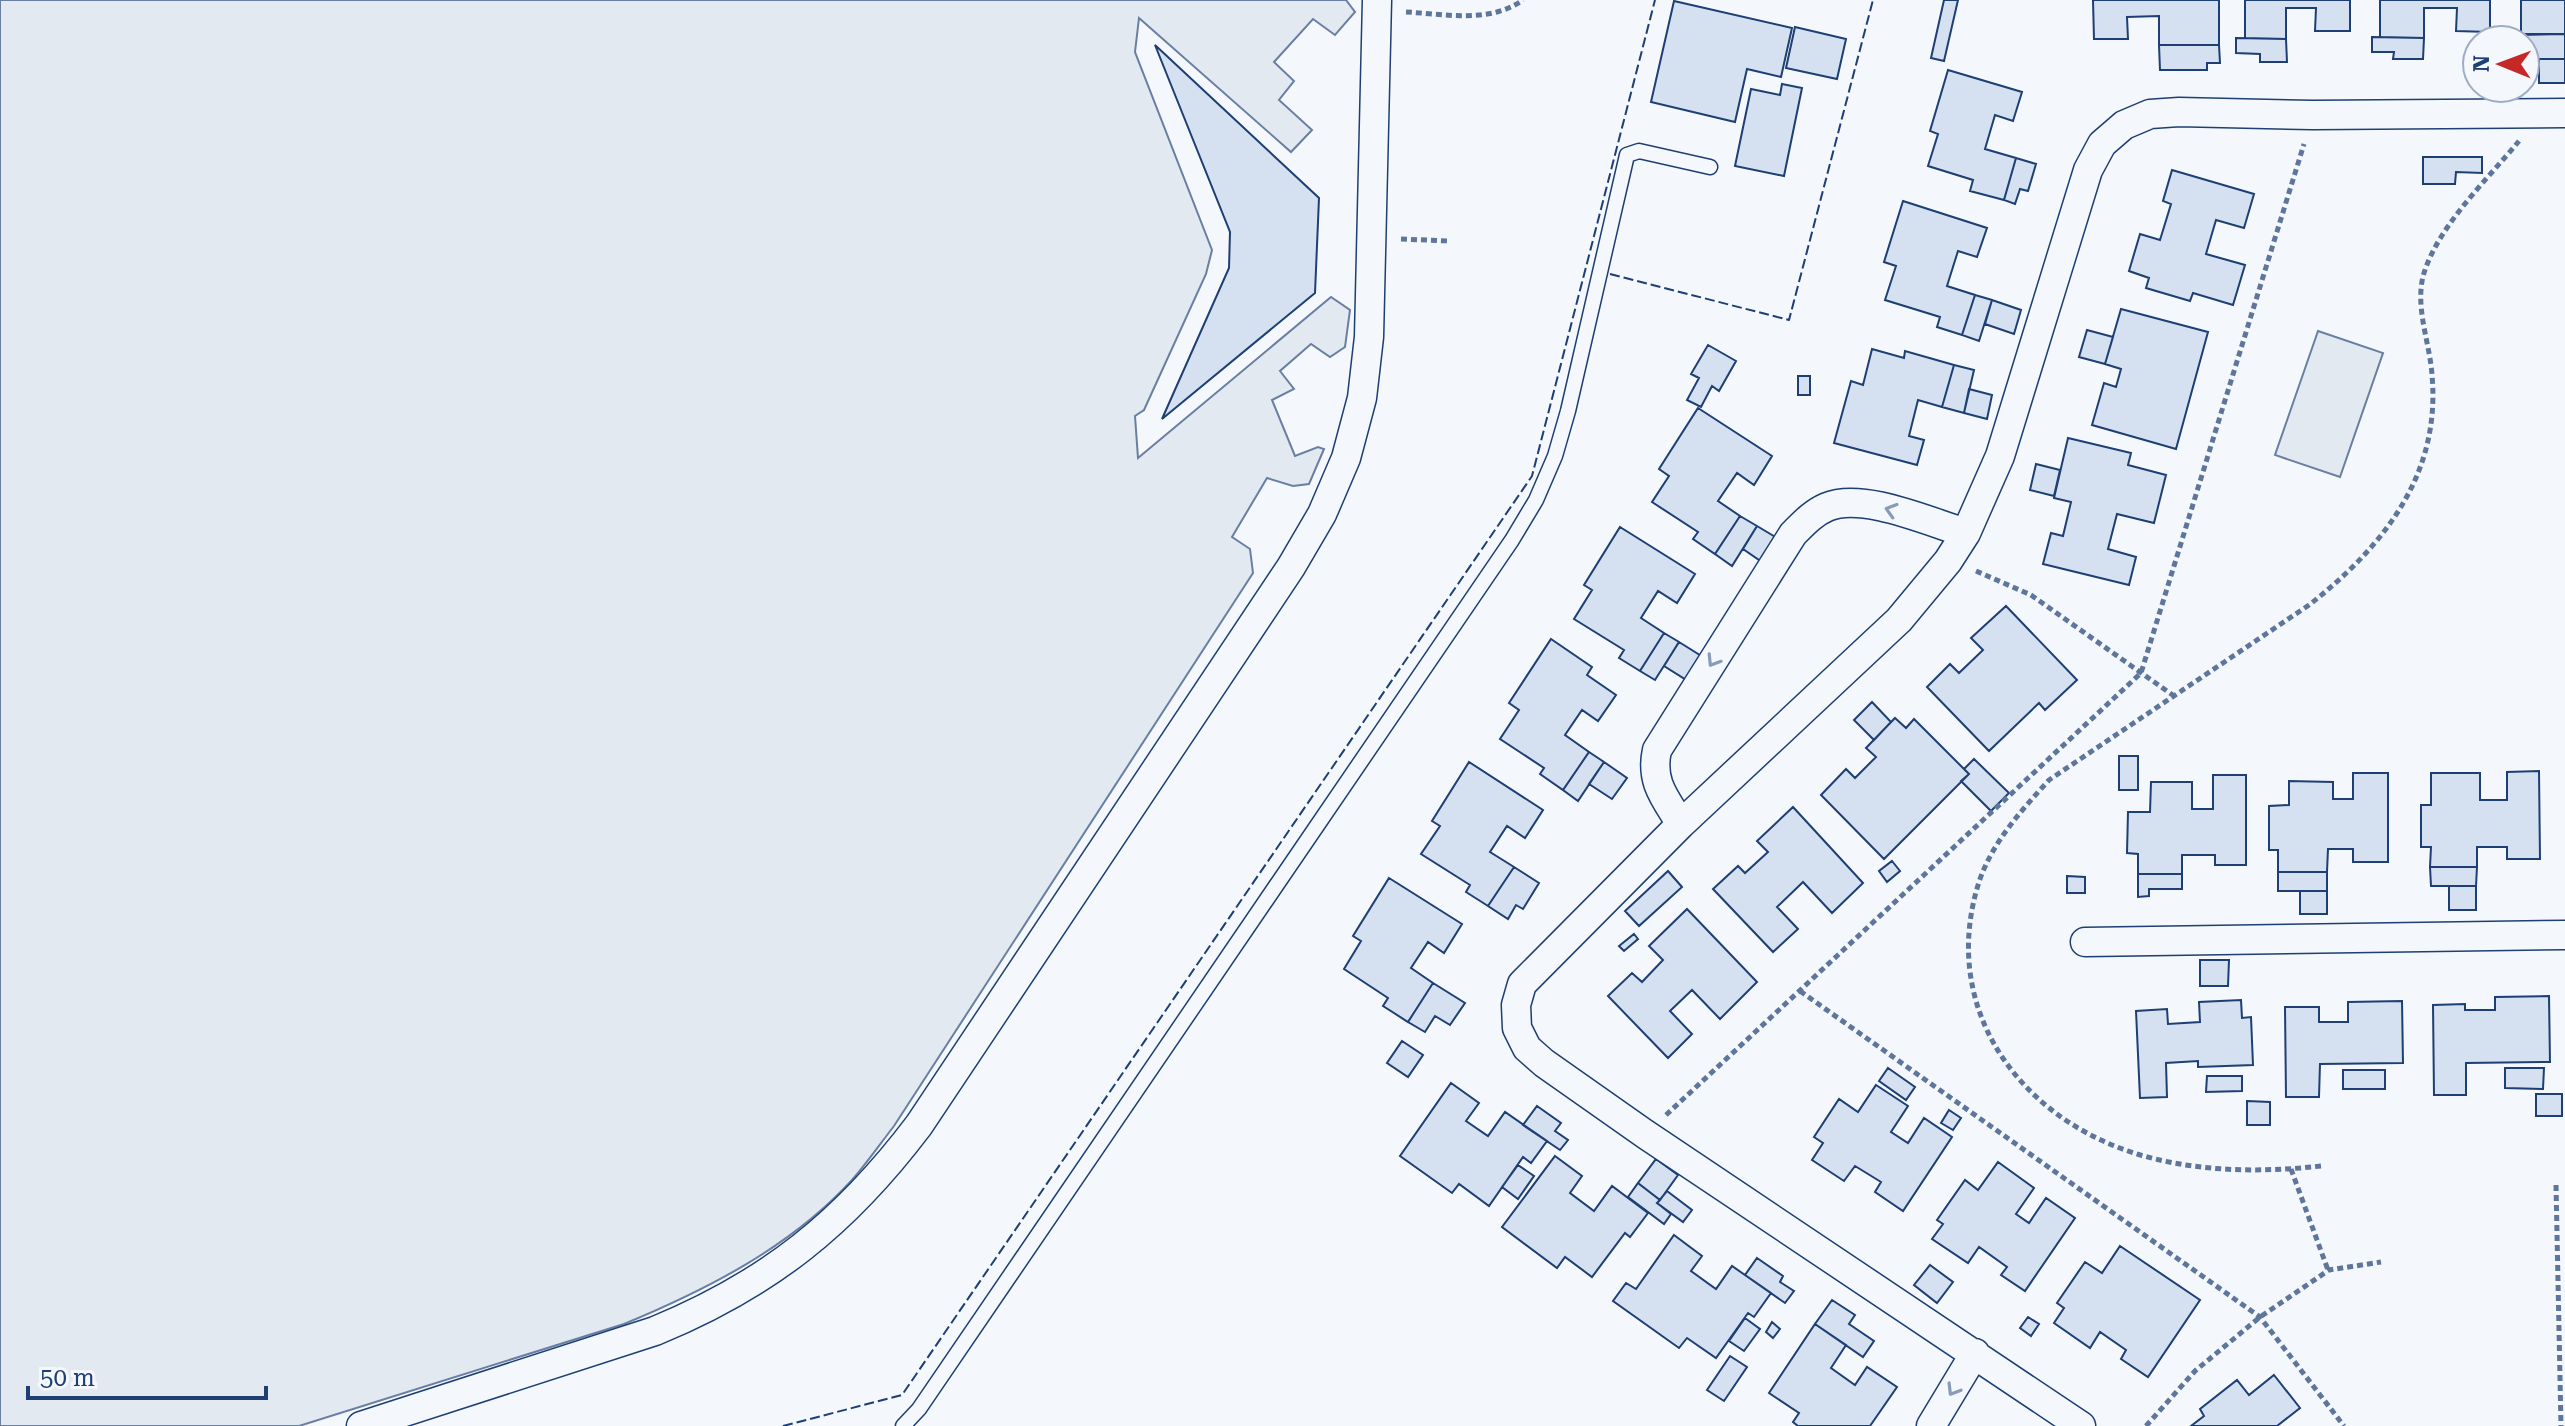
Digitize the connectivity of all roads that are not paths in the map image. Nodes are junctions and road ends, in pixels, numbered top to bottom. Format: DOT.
graph roads {
  1 [pos="1377,5"];
  2 [pos="2554,113"];
  3 [pos="1710,167"];
  4 [pos="1966,533"];
  5 [pos="1681,824"];
  6 [pos="2565,935"];
  7 [pos="2085,942"];
  8 [pos="1975,1353"];
  9 [pos="361,1426"];
  10 [pos="903,1426"];
  11 [pos="1931,1426"];
  12 [pos="2081,1426"];
  1 -- 9 [label="street"];
  2 -- 4 [label="street"];
  3 -- 10 [label="lane"];
  4 -- 5 [label="street"];
  4 -- 5 [label="street, one-way"];
  5 -- 8 [label="street"];
  6 -- 7 [label="street"];
  8 -- 11 [label="street, one-way"];
  8 -- 12 [label="street"];
}
